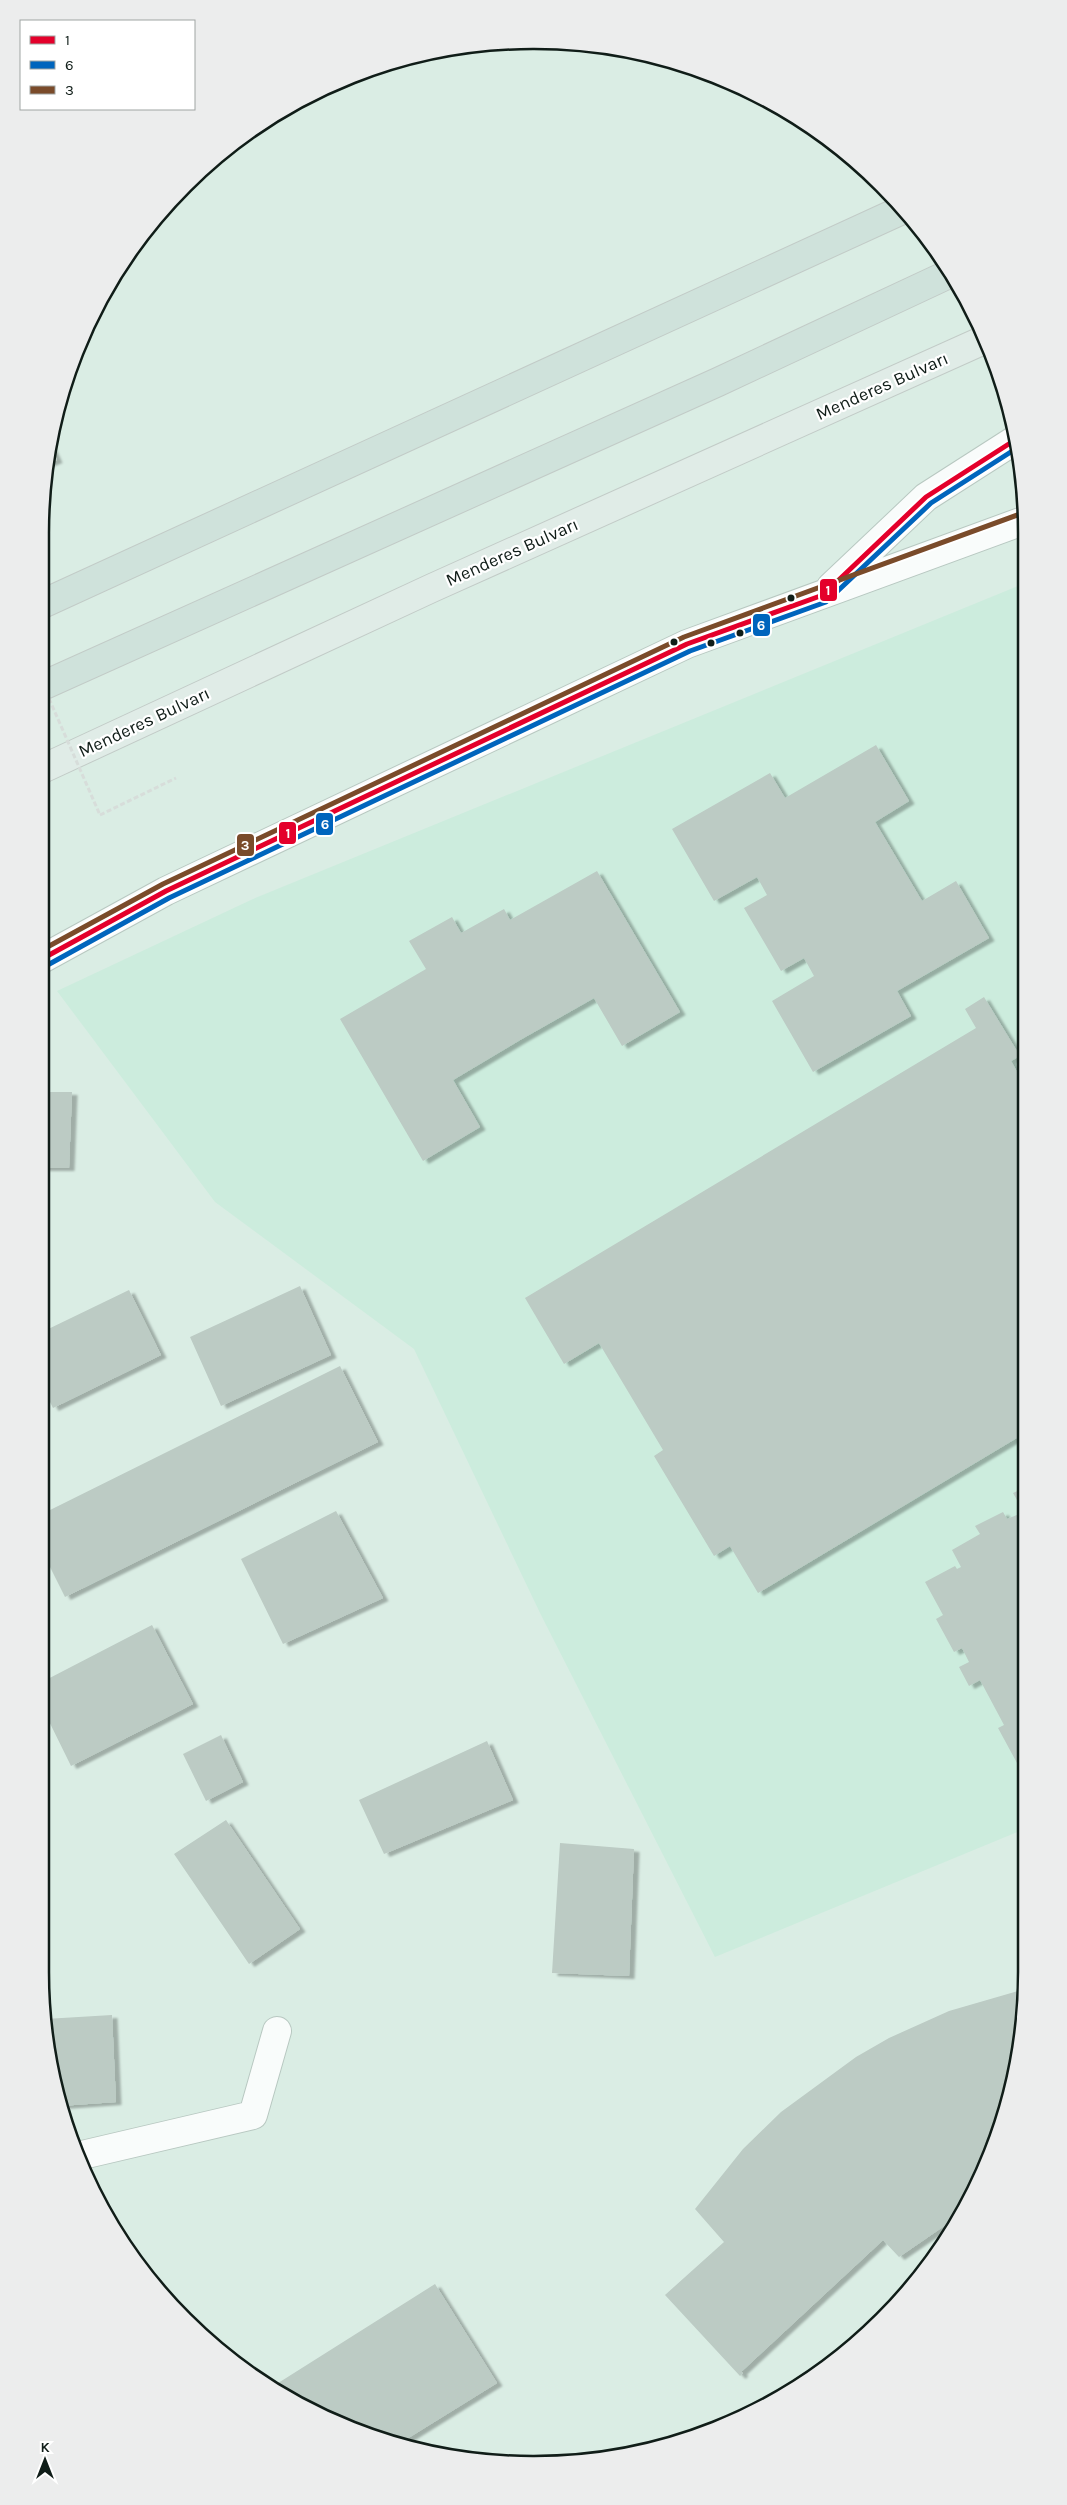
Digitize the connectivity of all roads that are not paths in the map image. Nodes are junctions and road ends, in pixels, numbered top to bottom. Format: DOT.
graph roads {
  1 [pos="897,212"];
  2 [pos="944,276"];
  3 [pos="978,342"];
  4 [pos="1010,443"];
  5 [pos="1018,523"];
  6 [pos="823,595"];
  7 [pos="49,601"];
  8 [pos="49,683"];
  9 [pos="49,766"];
  10 [pos="49,955"];
  11 [pos="277,2031"];
  12 [pos="85,2154"];
  1 -- 7 [label="highway"];
  2 -- 8 [label="highway"];
  3 -- 9 [label="main road, Menderes Bulvarı"];
  4 -- 6 [label="street"];
  5 -- 6 [label="street"];
  6 -- 10 [label="street"];
  11 -- 12 [label="street"];
}
